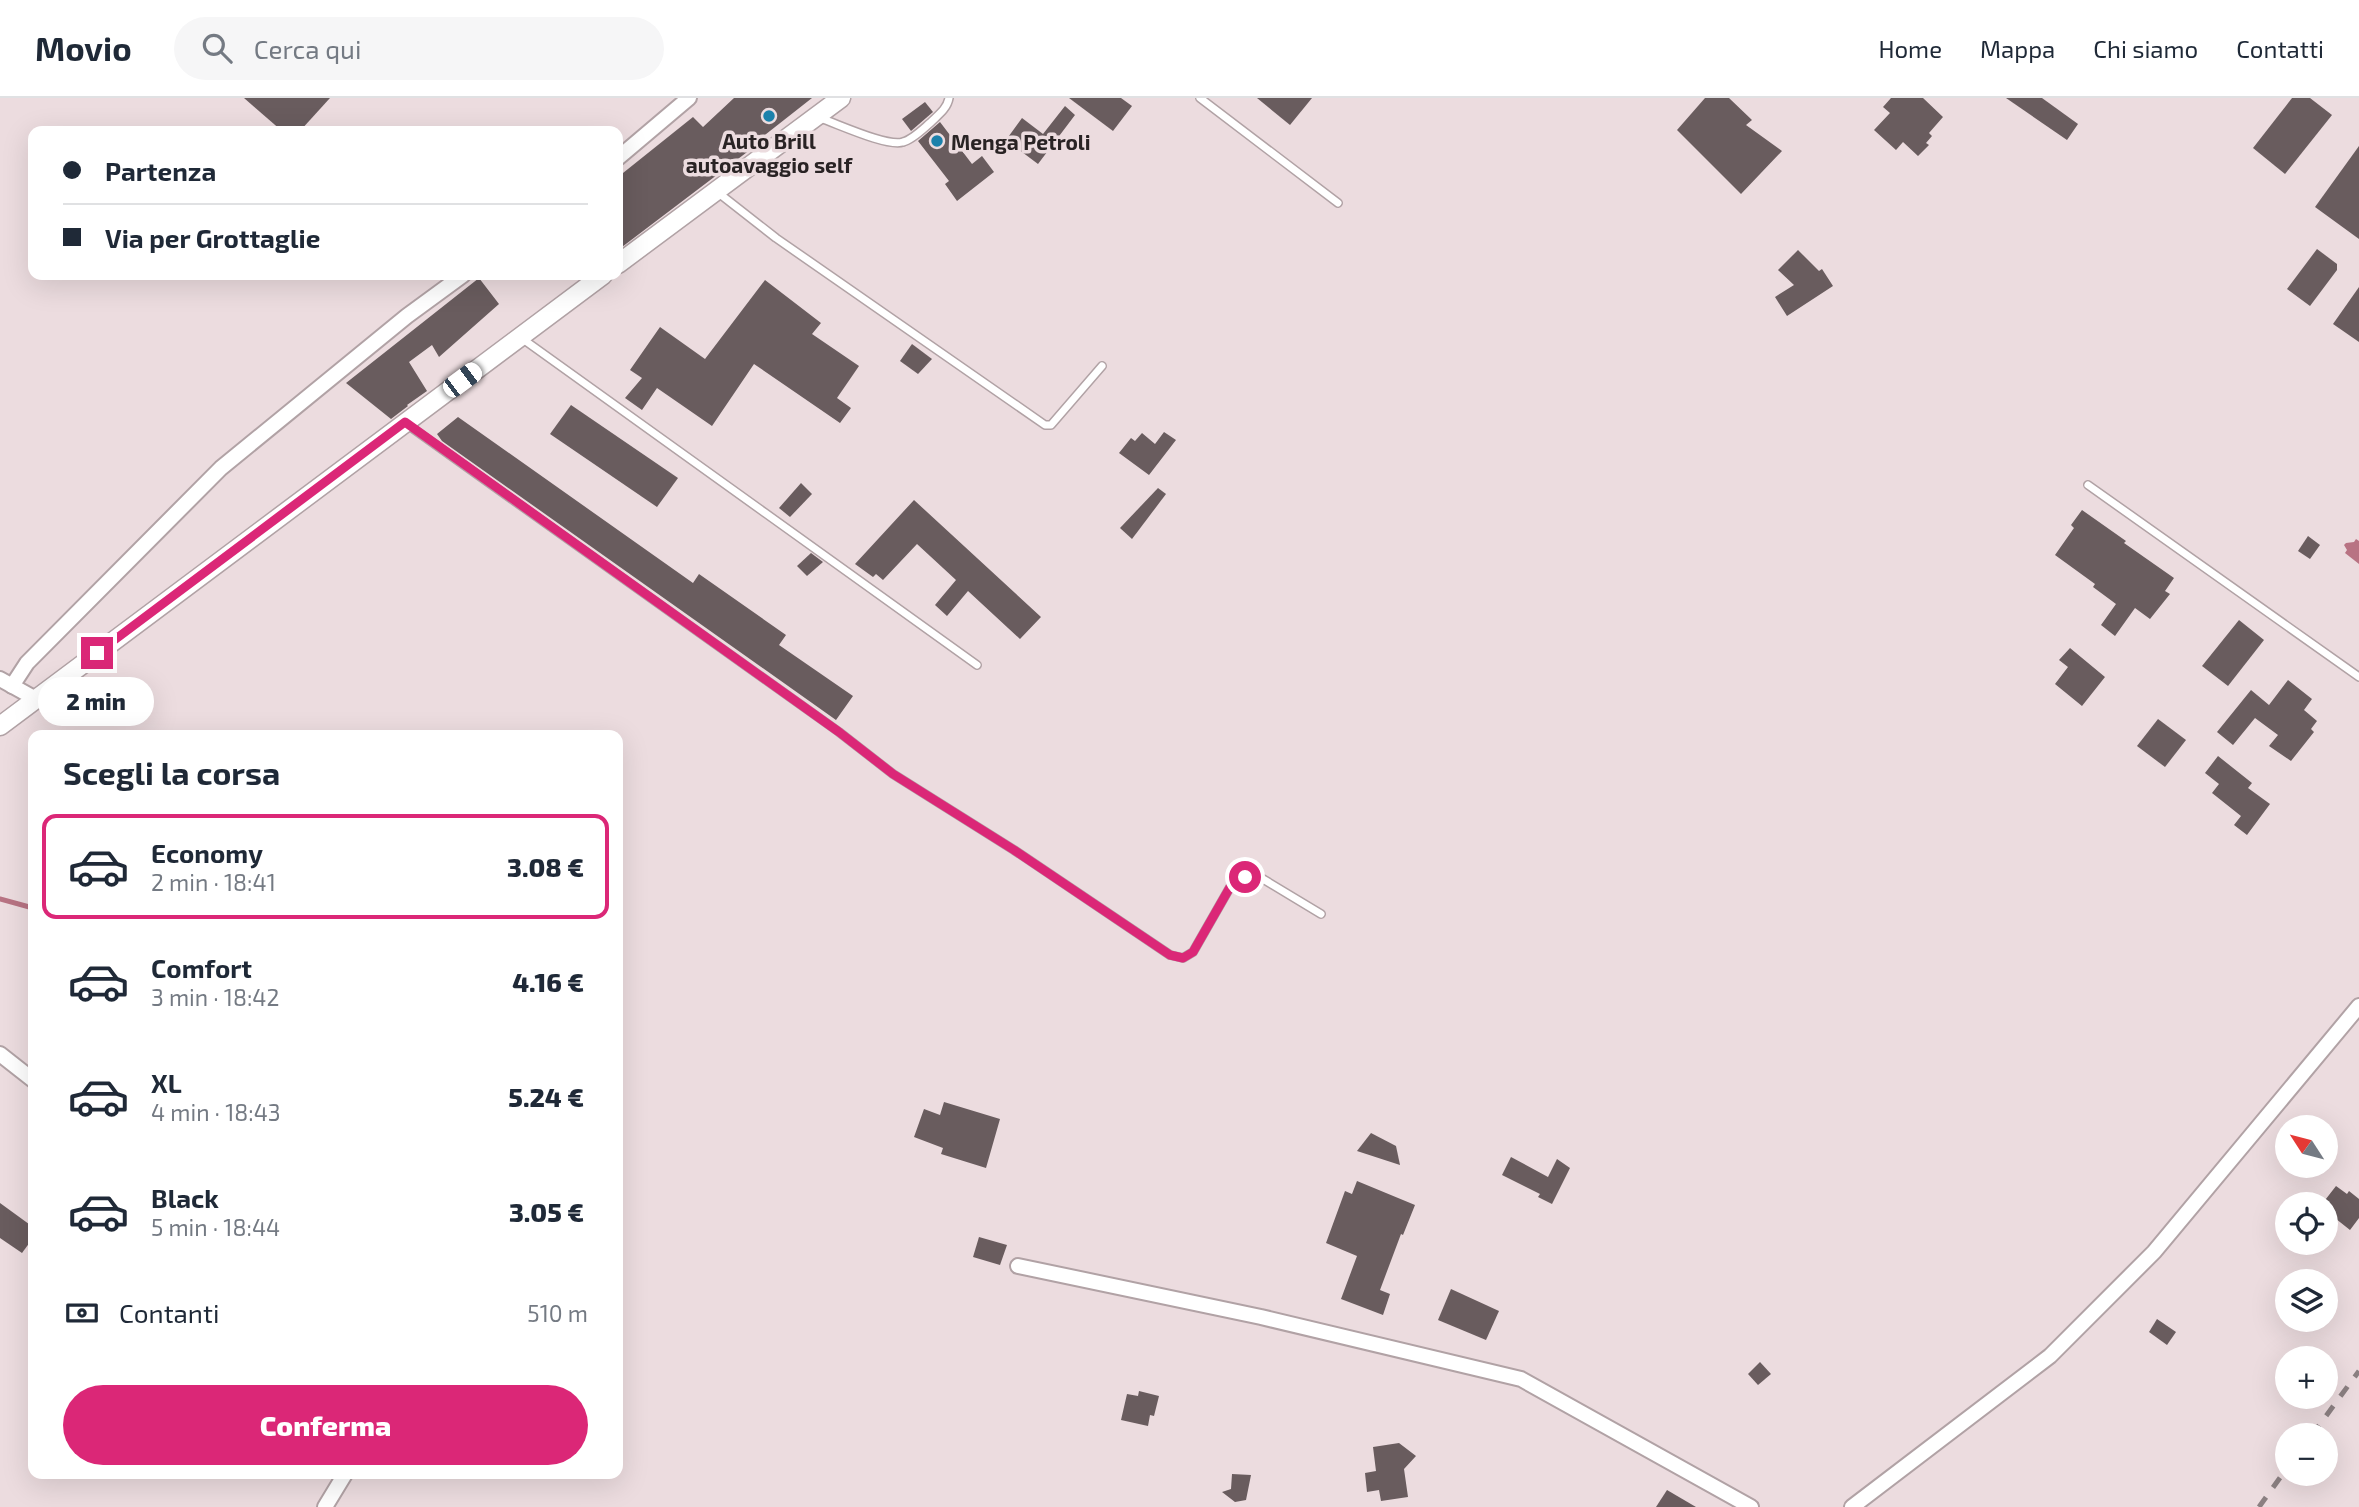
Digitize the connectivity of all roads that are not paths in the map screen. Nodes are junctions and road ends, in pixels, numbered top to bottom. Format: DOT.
graph roads {
  1 [pos="689,98"];
  2 [pos="841,98"];
  3 [pos="949,98"];
  4 [pos="1200,98"];
  5 [pos="816,117"];
  6 [pos="623,154"];
  7 [pos="715,191"];
  8 [pos="1338,202"];
  9 [pos="623,260"];
  10 [pos="456,280"];
  11 [pos="596,280"];
  12 [pos="519,337"];
  13 [pos="1101,366"];
  14 [pos="405,422"];
  15 [pos="2088,485"];
  16 [pos="977,665"];
  17 [pos="2359,677"];
  18 [pos="6,682"];
  19 [pos="36,699"];
  20 [pos="0,726"];
  21 [pos="1321,914"];
  22 [pos="2359,1006"];
  23 [pos="0,1054"];
  24 [pos="28,1076"];
  25 [pos="1018,1266"];
  26 [pos="342,1479"];
  27 [pos="325,1507"];
  28 [pos="1751,1507"];
  29 [pos="1852,1507"];
  1 -- 6 [label="street"];
  2 -- 5 [label="street"];
  3 -- 5 [label="lane"];
  4 -- 8 [label="lane"];
  5 -- 7 [label="street"];
  7 -- 9 [label="street"];
  7 -- 13 [label="lane"];
  10 -- 18 [label="street"];
  11 -- 12 [label="street"];
  12 -- 14 [label="street"];
  12 -- 16 [label="lane"];
  14 -- 19 [label="street"];
  14 -- 21 [label="lane"];
  15 -- 17 [label="lane"];
  18 -- 19 [label="street"];
  19 -- 20 [label="street"];
  22 -- 29 [label="street"];
  23 -- 24 [label="street"];
  25 -- 28 [label="street"];
  26 -- 27 [label="street"];
}
